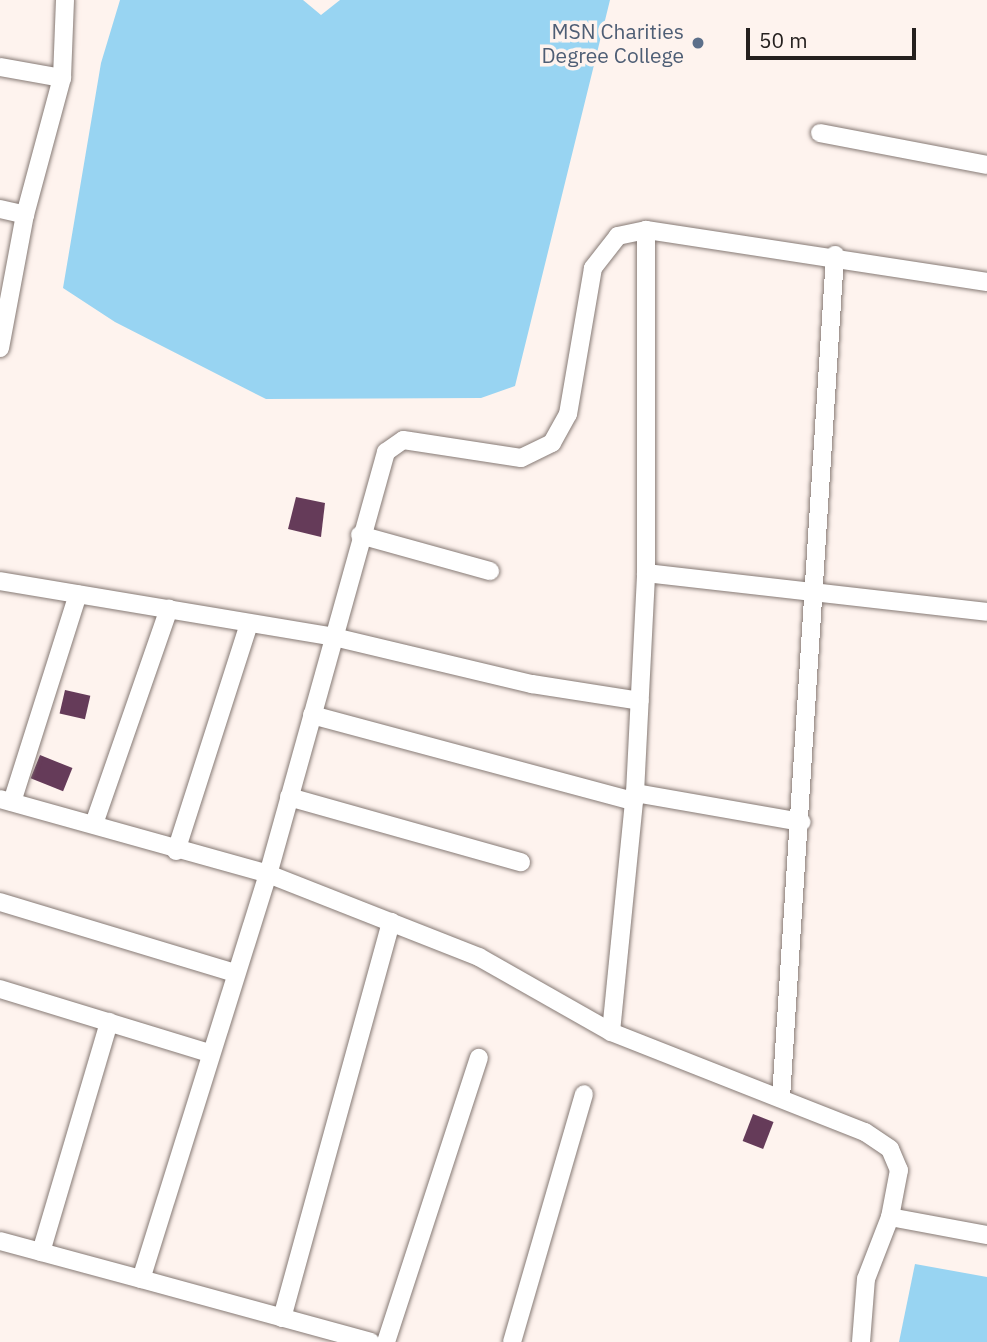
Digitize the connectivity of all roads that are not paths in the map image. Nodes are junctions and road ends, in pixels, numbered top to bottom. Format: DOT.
graph roads {
  1 [pos="65,0"];
  2 [pos="0,67"];
  3 [pos="62,78"];
  4 [pos="820,133"];
  5 [pos="987,165"];
  6 [pos="0,209"];
  7 [pos="25,215"];
  8 [pos="646,229"];
  9 [pos="835,255"];
  10 [pos="987,282"];
  11 [pos="0,348"];
  12 [pos="360,535"];
  13 [pos="490,571"];
  14 [pos="646,573"];
  15 [pos="0,581"];
  16 [pos="78,594"];
  17 [pos="813,594"];
  18 [pos="169,609"];
  19 [pos="987,612"];
  20 [pos="249,623"];
  21 [pos="334,637"];
  22 [pos="640,701"];
  23 [pos="312,715"];
  24 [pos="289,797"];
  25 [pos="635,797"];
  26 [pos="6,800"];
  27 [pos="95,821"];
  28 [pos="802,822"];
  29 [pos="176,851"];
  30 [pos="521,862"];
  31 [pos="268,874"];
  32 [pos="0,902"];
  33 [pos="391,922"];
  34 [pos="235,973"];
  35 [pos="0,989"];
  36 [pos="109,1022"];
  37 [pos="611,1032"];
  38 [pos="209,1053"];
  39 [pos="479,1058"];
  40 [pos="583,1094"];
  41 [pos="781,1098"];
  42 [pos="890,1217"];
  43 [pos="987,1236"];
  44 [pos="0,1241"];
  45 [pos="41,1252"];
  46 [pos="141,1279"];
  47 [pos="282,1318"];
  48 [pos="371,1342"];
  49 [pos="386,1342"];
  50 [pos="512,1342"];
  51 [pos="861,1342"];
  1 -- 3 [label="street"];
  2 -- 3 [label="street"];
  3 -- 7 [label="street"];
  4 -- 5 [label="street"];
  6 -- 7 [label="street"];
  7 -- 11 [label="street"];
  8 -- 9 [label="street"];
  8 -- 12 [label="street"];
  8 -- 14 [label="street"];
  9 -- 10 [label="street"];
  9 -- 17 [label="street"];
  12 -- 13 [label="street"];
  12 -- 21 [label="street"];
  14 -- 17 [label="street"];
  14 -- 22 [label="street"];
  15 -- 16 [label="street"];
  16 -- 18 [label="street"];
  16 -- 26 [label="street"];
  17 -- 19 [label="street"];
  17 -- 28 [label="street"];
  18 -- 20 [label="street"];
  18 -- 27 [label="street"];
  20 -- 21 [label="street"];
  20 -- 29 [label="street"];
  21 -- 22 [label="street"];
  21 -- 23 [label="street"];
  22 -- 25 [label="street"];
  23 -- 24 [label="street"];
  23 -- 25 [label="street"];
  24 -- 30 [label="street"];
  24 -- 31 [label="street"];
  25 -- 28 [label="street"];
  25 -- 37 [label="street"];
  26 -- 27 [label="street"];
  27 -- 29 [label="street"];
  28 -- 41 [label="street"];
  29 -- 31 [label="street"];
  31 -- 33 [label="street"];
  31 -- 34 [label="street"];
  32 -- 34 [label="street"];
  33 -- 37 [label="street"];
  33 -- 47 [label="street"];
  34 -- 38 [label="street"];
  35 -- 36 [label="street"];
  36 -- 38 [label="street"];
  36 -- 45 [label="street"];
  37 -- 41 [label="street"];
  38 -- 46 [label="street"];
  39 -- 49 [label="street"];
  40 -- 50 [label="street"];
  41 -- 42 [label="street"];
  42 -- 43 [label="street"];
  42 -- 51 [label="street"];
  44 -- 45 [label="street"];
  45 -- 46 [label="street"];
  46 -- 47 [label="street"];
  47 -- 48 [label="street"];
}
